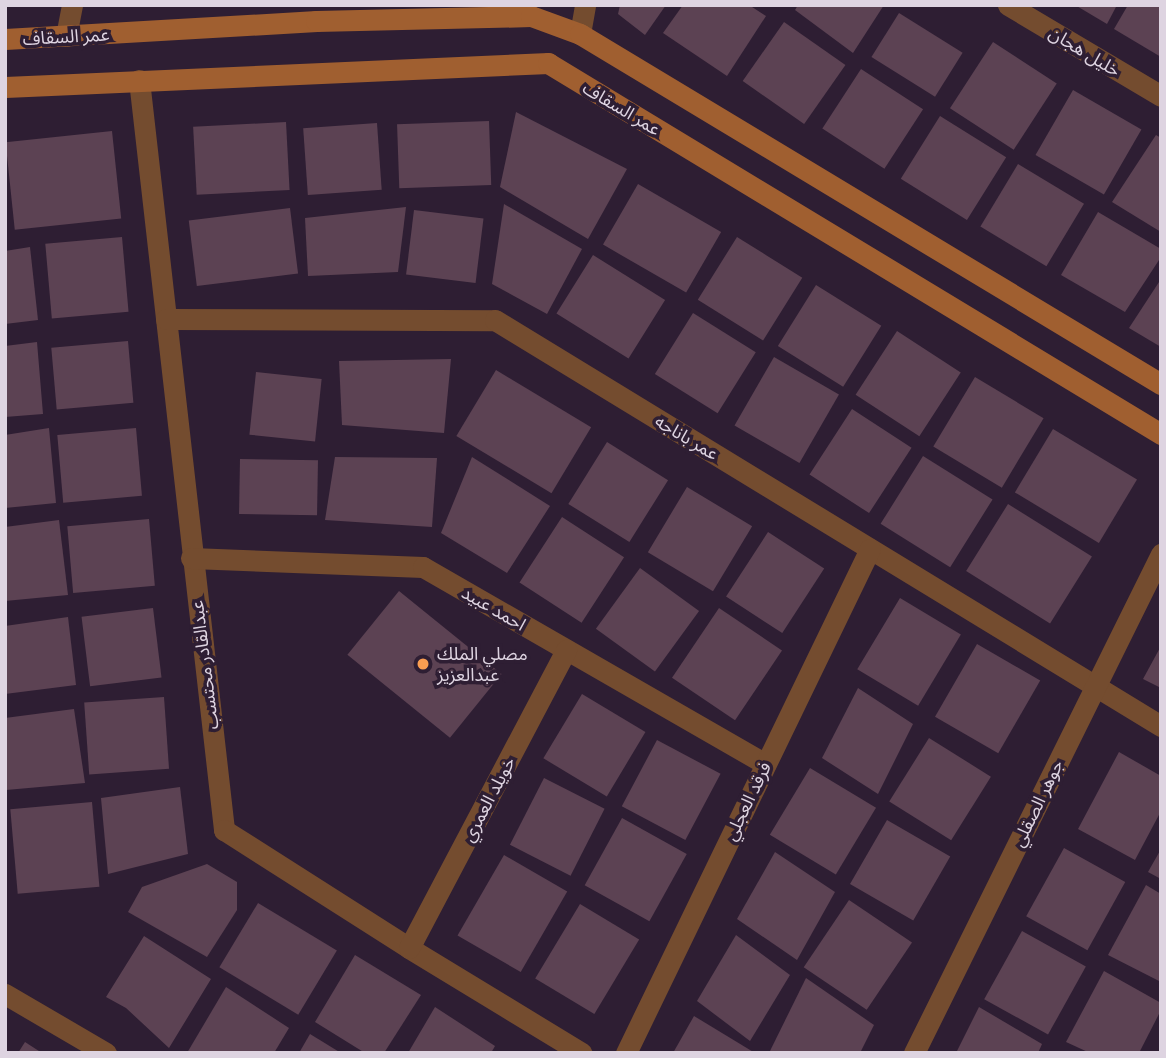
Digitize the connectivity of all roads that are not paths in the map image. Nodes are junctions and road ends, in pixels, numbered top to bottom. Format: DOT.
graph roads {
  1 [pos="72,5"];
  2 [pos="586,5"];
  3 [pos="1008,5"];
  4 [pos="318,13"];
  5 [pos="580,34"];
  6 [pos="66,36"];
  7 [pos="5,39"];
  8 [pos="139,80"];
  9 [pos="5,88"];
  10 [pos="1161,96"];
  11 [pos="166,319"];
  12 [pos="1161,384"];
  13 [pos="1161,434"];
  14 [pos="870,549"];
  15 [pos="1161,554"];
  16 [pos="191,558"];
  17 [pos="566,650"];
  18 [pos="1096,685"];
  19 [pos="1161,726"];
  20 [pos="765,764"];
  21 [pos="409,948"];
  22 [pos="5,994"];
  23 [pos="106,1053"];
  24 [pos="582,1053"];
  25 [pos="626,1053"];
  26 [pos="914,1053"];
  1 -- 6 [label="street"];
  2 -- 5 [label="street"];
  3 -- 10 [label="street, خليل هجان"];
  4 -- 5 [label="street, عمر السقاف"];
  4 -- 6 [label="street, عمر السقاف"];
  5 -- 12 [label="street, عمر السقاف"];
  6 -- 7 [label="street, عمر السقاف"];
  8 -- 9 [label="street, عمر السقاف"];
  8 -- 11 [label="street, عبدالقادر محتسب"];
  8 -- 13 [label="street, عمر السقاف"];
  11 -- 14 [label="street, عمر باناجه"];
  11 -- 16 [label="street, عبدالقادر محتسب"];
  14 -- 18 [label="street, عمر باناجه"];
  14 -- 20 [label="street, فرقد العجلي"];
  15 -- 18 [label="street, جوهر الصقلي"];
  16 -- 17 [label="street, احمد عبيد"];
  16 -- 21 [label="street, عبدالقادر محتسب"];
  17 -- 20 [label="street, احمد عبيد"];
  17 -- 21 [label="street, خويلد العمري"];
  18 -- 19 [label="street, عمر باناجه"];
  18 -- 26 [label="street, جوهر الصقلي"];
  20 -- 25 [label="street, فرقد العجلي"];
  21 -- 24 [label="street, عبدالقادر محتسب"];
  22 -- 23 [label="street"];
}
